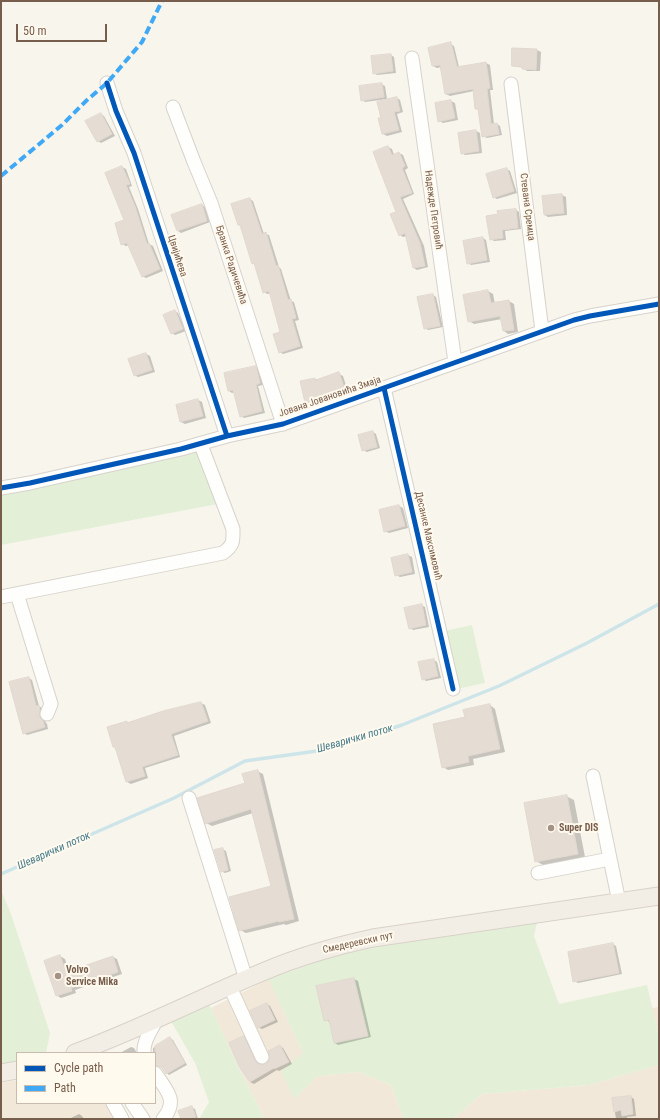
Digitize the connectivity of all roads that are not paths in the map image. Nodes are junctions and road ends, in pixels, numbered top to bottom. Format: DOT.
graph roads {
  1 [pos="412,58"];
  2 [pos="107,84"];
  3 [pos="511,84"];
  4 [pos="173,107"];
  5 [pos="659,304"];
  6 [pos="542,331"];
  7 [pos="455,362"];
  8 [pos="384,388"];
  9 [pos="283,424"];
  10 [pos="227,436"];
  11 [pos="201,445"];
  12 [pos="1,488"];
  13 [pos="17,594"];
  14 [pos="1,597"];
  15 [pos="453,689"];
  16 [pos="47,714"];
  17 [pos="593,776"];
  18 [pos="189,798"];
  19 [pos="610,859"];
  20 [pos="538,873"];
  21 [pos="659,896"];
  22 [pos="619,902"];
  23 [pos="246,979"];
  24 [pos="230,987"];
  25 [pos="157,1018"];
  26 [pos="80,1051"];
  27 [pos="102,1052"];
  28 [pos="144,1052"];
  29 [pos="262,1057"];
  30 [pos="16,1070"];
  31 [pos="1,1073"];
  32 [pos="156,1075"];
  33 [pos="114,1104"];
  34 [pos="133,1104"];
  35 [pos="122,1119"];
  36 [pos="143,1119"];
  37 [pos="163,1119"];
  1 -- 7 [label="street, Надежде Петровић"];
  2 -- 10 [label="street, Цвијићева"];
  3 -- 6 [label="street, Стевана Сремца"];
  4 -- 9 [label="street, Бранка Радичевића"];
  5 -- 6 [label="street, Јована Јовановића Змаја"];
  6 -- 7 [label="street, Јована Јовановића Змаја"];
  7 -- 8 [label="street, Јована Јовановића Змаја"];
  8 -- 9 [label="street, Јована Јовановића Змаја"];
  8 -- 15 [label="street, Десанке Максимовић"];
  9 -- 10 [label="street, Јована Јовановића Змаја"];
  10 -- 11 [label="street, Јована Јовановића Змаја"];
  11 -- 12 [label="street, Јована Јовановића Змаја"];
  11 -- 13 [label="street"];
  13 -- 14 [label="street"];
  13 -- 16 [label="street"];
  17 -- 19 [label="street"];
  18 -- 23 [label="street"];
  19 -- 20 [label="street"];
  19 -- 22 [label="street"];
  21 -- 22 [label="main road, Смедеревски пут"];
  22 -- 23 [label="main road, Смедеревски пут"];
  23 -- 24 [label="main road, Смедеревски пут"];
  24 -- 25 [label="main road, Смедеревски пут"];
  24 -- 29 [label="street"];
  25 -- 26 [label="main road, Смедеревски пут"];
  25 -- 28 [label="street"];
  26 -- 27 [label="street"];
  30 -- 31 [label="main road"];
  32 -- 37 [label="street"];
  33 -- 35 [label="street"];
  34 -- 36 [label="street"];
}
